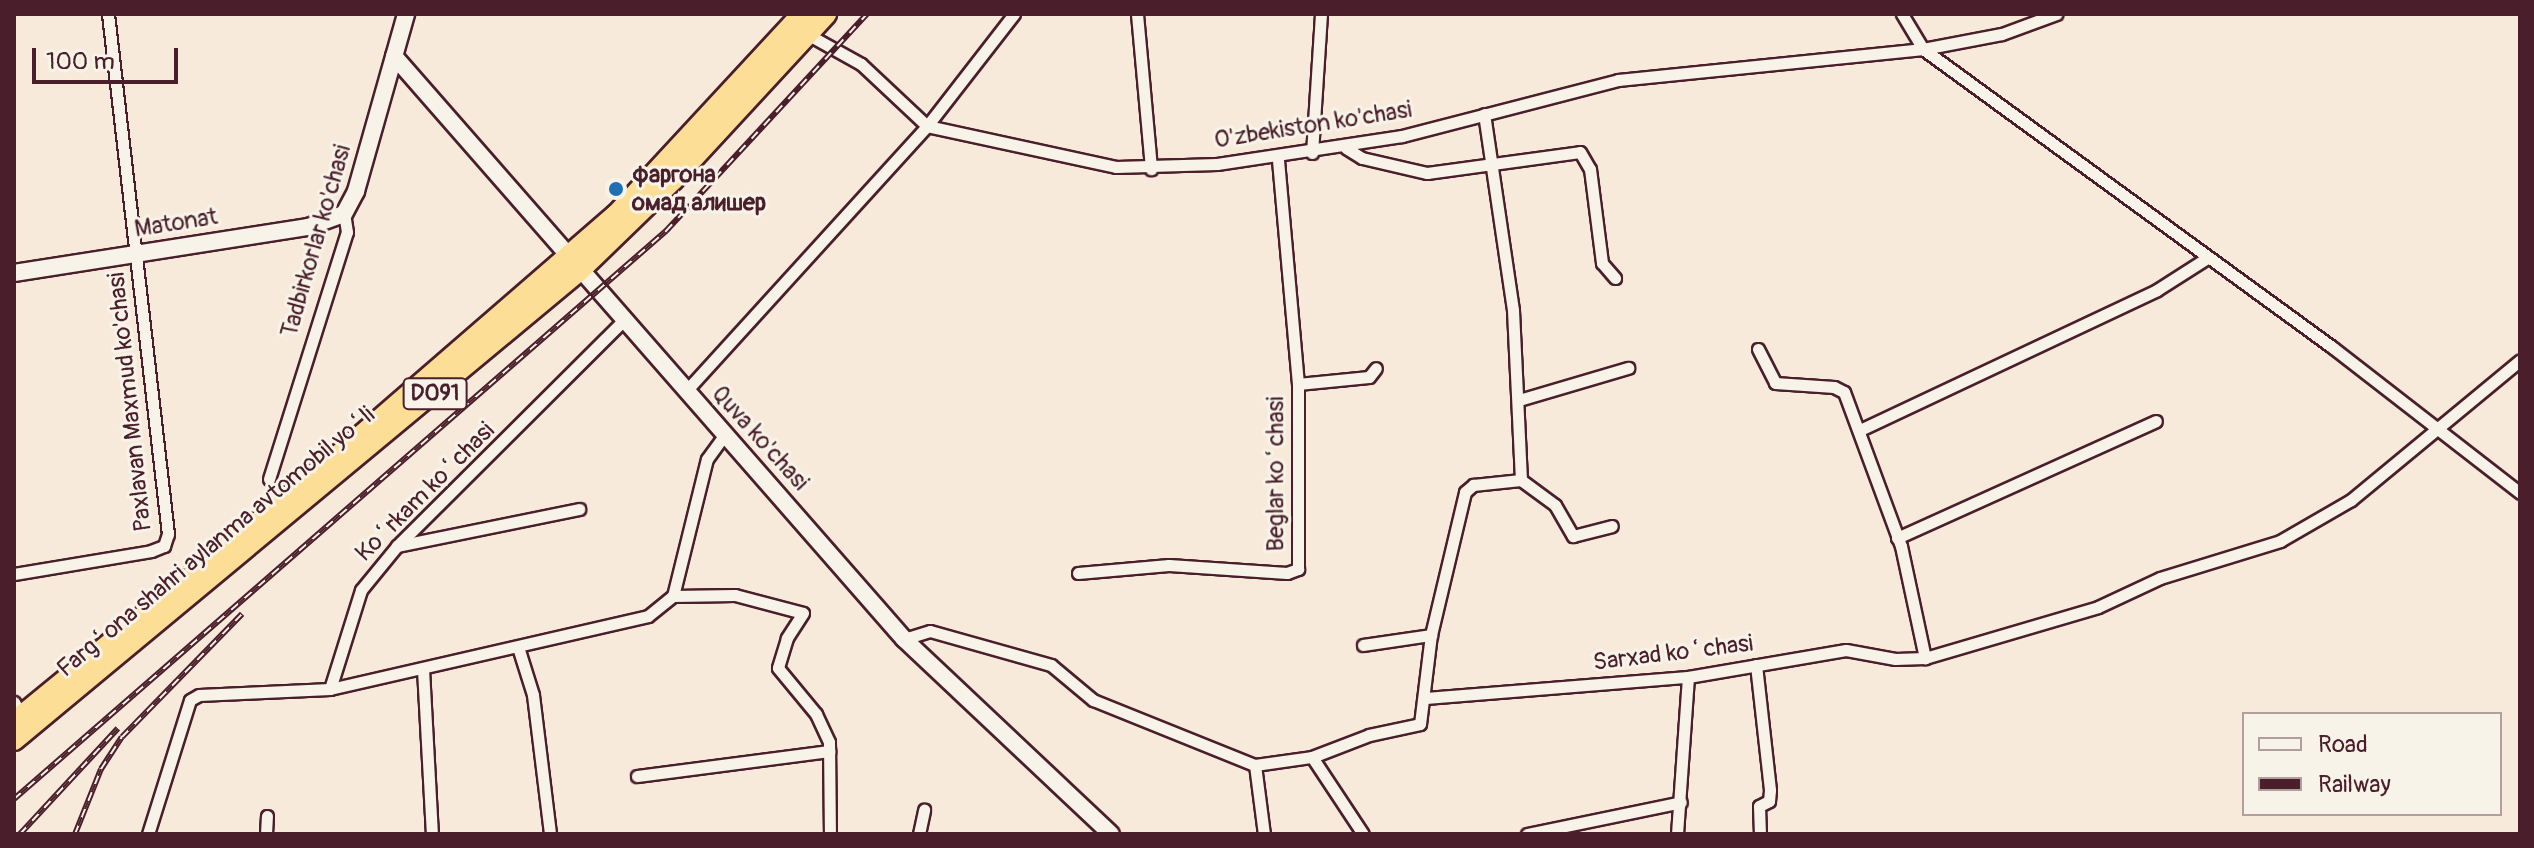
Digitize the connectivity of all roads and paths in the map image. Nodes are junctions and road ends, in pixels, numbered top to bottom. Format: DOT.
graph roads {
  1 [pos="108,14"];
  2 [pos="406,14"];
  3 [pos="826,14"];
  4 [pos="1014,14"];
  5 [pos="1137,14"];
  6 [pos="1321,14"];
  7 [pos="1902,14"];
  8 [pos="2056,14"];
  9 [pos="805,24"];
  10 [pos="1923,49"];
  11 [pos="394,56"];
  12 [pos="1484,114"];
  13 [pos="927,126"];
  14 [pos="1346,148"];
  15 [pos="1312,153"];
  16 [pos="1278,158"];
  17 [pos="1491,163"];
  18 [pos="1151,169"];
  19 [pos="344,214"];
  20 [pos="137,254"];
  21 [pos="2207,258"];
  22 [pos="573,264"];
  23 [pos="14,273"];
  24 [pos="1615,278"];
  25 [pos="623,321"];
  26 [pos="1758,349"];
  27 [pos="2520,360"];
  28 [pos="1376,368"];
  29 [pos="1628,368"];
  30 [pos="1298,384"];
  31 [pos="686,391"];
  32 [pos="1519,400"];
  33 [pos="2156,421"];
  34 [pos="1860,430"];
  35 [pos="2442,430"];
  36 [pos="726,433"];
  37 [pos="269,479"];
  38 [pos="1521,480"];
  39 [pos="2520,493"];
  40 [pos="579,509"];
  41 [pos="1612,526"];
  42 [pos="1897,538"];
  43 [pos="397,546"];
  44 [pos="1078,573"];
  45 [pos="14,574"];
  46 [pos="673,596"];
  47 [pos="1431,635"];
  48 [pos="904,639"];
  49 [pos="1363,645"];
  50 [pos="518,647"];
  51 [pos="1925,658"];
  52 [pos="1756,665"];
  53 [pos="92,668"];
  54 [pos="423,669"];
  55 [pos="1688,677"];
  56 [pos="330,689"];
  57 [pos="1425,698"];
  58 [pos="16,713"];
  59 [pos="14,740"];
  60 [pos="829,751"];
  61 [pos="1312,757"];
  62 [pos="1255,765"];
  63 [pos="637,776"];
  64 [pos="1681,802"];
  65 [pos="924,810"];
  66 [pos="267,816"];
  67 [pos="148,834"];
  68 [pos="266,834"];
  69 [pos="432,834"];
  70 [pos="550,834"];
  71 [pos="830,834"];
  72 [pos="919,834"];
  73 [pos="1111,834"];
  74 [pos="1264,834"];
  75 [pos="1363,834"];
  76 [pos="1527,834"];
  77 [pos="1677,834"];
  78 [pos="1760,834"];
  1 -- 20 [label="street, Paxlavan Maxmud ko'chasi"];
  2 -- 11 [label="main road, Tadbirkorlar ko'chasi"];
  3 -- 9 [label="highway, Fargʻona shahri aylanma avtomobil yoʻli / D091"];
  4 -- 13 [label="street"];
  5 -- 18 [label="street"];
  6 -- 15 [label="street"];
  7 -- 10 [label="street"];
  8 -- 10 [label="street, O'zbekiston ko'chasi"];
  9 -- 13 [label="street"];
  9 -- 22 [label="highway, Fargʻona shahri aylanma avtomobil yoʻli / D091"];
  10 -- 12 [label="street, O'zbekiston ko'chasi"];
  10 -- 21 [label="street"];
  11 -- 19 [label="main road, Tadbirkorlar ko'chasi"];
  11 -- 22 [label="main road, Quva ko'chasi"];
  12 -- 14 [label="street, O'zbekiston ko'chasi"];
  12 -- 17 [label="street"];
  13 -- 18 [label="street, O'zbekiston ko'chasi"];
  13 -- 31 [label="street"];
  14 -- 15 [label="street, O'zbekiston ko'chasi"];
  14 -- 17 [label="street"];
  15 -- 16 [label="street, O'zbekiston ko'chasi"];
  16 -- 18 [label="street, O'zbekiston ko'chasi"];
  16 -- 30 [label="street, Beglar koʻchasi"];
  17 -- 24 [label="street"];
  17 -- 32 [label="street"];
  19 -- 20 [label="main road, Matonat"];
  19 -- 37 [label="street, Tadbirkorlar ko'chasi"];
  20 -- 23 [label="main road, Matonat"];
  20 -- 45 [label="street, Paxlavan Maxmud ko'chasi"];
  21 -- 34 [label="street"];
  21 -- 35 [label="street"];
  22 -- 25 [label="main road, Quva ko'chasi"];
  22 -- 53 [label="highway, Fargʻona shahri aylanma avtomobil yoʻli / D091"];
  25 -- 31 [label="main road, Quva ko'chasi"];
  25 -- 43 [label="street, Koʻrkam koʻchasi"];
  26 -- 34 [label="street"];
  27 -- 35 [label="street, Sarxad koʻchasi"];
  28 -- 30 [label="street"];
  29 -- 32 [label="street"];
  30 -- 44 [label="street, Beglar koʻchasi"];
  31 -- 36 [label="main road, Quva ko'chasi"];
  32 -- 38 [label="street"];
  33 -- 42 [label="street"];
  34 -- 42 [label="street"];
  35 -- 39 [label="street"];
  35 -- 51 [label="street, Sarxad koʻchasi"];
  36 -- 46 [label="street"];
  36 -- 48 [label="main road, Quva ko'chasi"];
  38 -- 41 [label="street"];
  38 -- 47 [label="street"];
  40 -- 43 [label="street"];
  42 -- 51 [label="street"];
  43 -- 56 [label="street, Koʻrkam koʻchasi"];
  46 -- 50 [label="street"];
  46 -- 60 [label="street"];
  47 -- 49 [label="street"];
  47 -- 57 [label="street"];
  48 -- 62 [label="street"];
  48 -- 73 [label="main road, Quva ko'chasi"];
  50 -- 54 [label="street"];
  50 -- 70 [label="street"];
  51 -- 52 [label="street, Sarxad koʻchasi"];
  52 -- 55 [label="street, Sarxad koʻchasi"];
  52 -- 78 [label="street"];
  53 -- 58 [label="highway, Fargʻona shahri aylanma avtomobil yoʻli / D091"];
  53 -- 59 [label="highway, Fargʻona shahri aylanma avtomobil yoʻli / D091"];
  54 -- 56 [label="street"];
  54 -- 69 [label="street"];
  55 -- 57 [label="street, Sarxad koʻchasi"];
  55 -- 64 [label="street"];
  56 -- 67 [label="street"];
  57 -- 61 [label="street"];
  60 -- 63 [label="street"];
  60 -- 71 [label="street"];
  61 -- 62 [label="street"];
  61 -- 75 [label="street"];
  62 -- 74 [label="street"];
  64 -- 76 [label="street"];
  64 -- 77 [label="street"];
  65 -- 72 [label="street"];
  66 -- 68 [label="street"];
}
